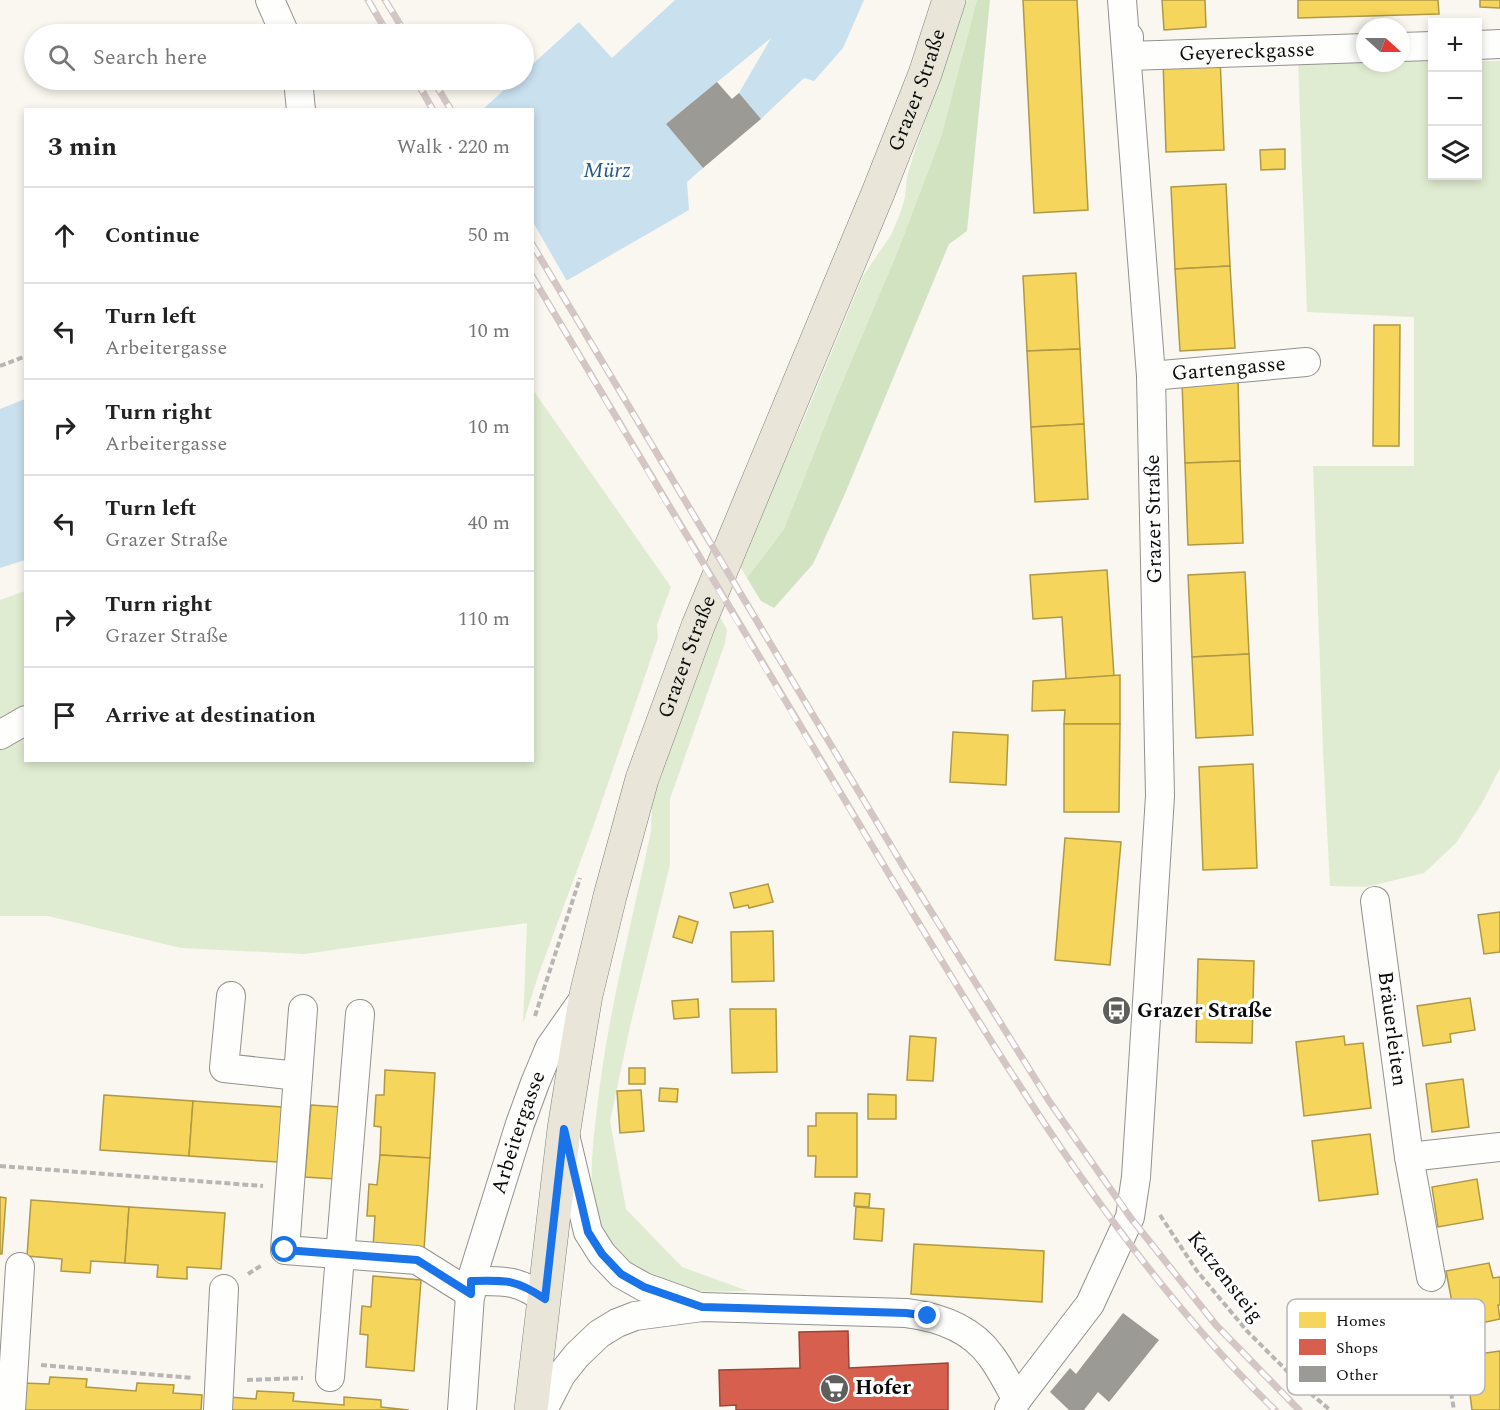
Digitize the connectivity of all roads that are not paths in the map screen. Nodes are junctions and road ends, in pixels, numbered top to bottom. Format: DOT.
graph roads {
  1 [pos="270,0"];
  2 [pos="949,0"];
  3 [pos="1122,0"];
  4 [pos="1130,0"];
  5 [pos="281,24"];
  6 [pos="1500,44"];
  7 [pos="1482,45"];
  8 [pos="1428,46"];
  9 [pos="1410,47"];
  10 [pos="1356,48"];
  11 [pos="1128,56"];
  12 [pos="299,90"];
  13 [pos="301,108"];
  14 [pos="1306,362"];
  15 [pos="1151,376"];
  16 [pos="24,721"];
  17 [pos="0,735"];
  18 [pos="1375,901"];
  19 [pos="586,995"];
  20 [pos="231,996"];
  21 [pos="303,1009"];
  22 [pos="360,1014"];
  23 [pos="298,1076"];
  24 [pos="564,1129"];
  25 [pos="1500,1147"];
  26 [pos="1409,1157"];
  27 [pos="340,1254"];
  28 [pos="20,1267"];
  29 [pos="1431,1277"];
  30 [pos="471,1288"];
  31 [pos="224,1289"];
  32 [pos="545,1299"];
  33 [pos="702,1307"];
  34 [pos="330,1377"];
  35 [pos="1013,1405"];
  36 [pos="11,1410"];
  37 [pos="218,1410"];
  38 [pos="462,1410"];
  39 [pos="531,1410"];
  40 [pos="543,1410"];
  1 -- 5 [label="street"];
  2 -- 19 [label="main road, Grazer Straße"];
  3 -- 11 [label="street, Grazer Straße"];
  4 -- 11 [label="street"];
  6 -- 7 [label="street"];
  8 -- 9 [label="street"];
  10 -- 11 [label="street, Geyereckgasse"];
  11 -- 15 [label="street, Grazer Straße"];
  12 -- 13 [label="street"];
  14 -- 15 [label="street, Gartengasse"];
  15 -- 35 [label="street, Grazer Straße"];
  16 -- 17 [label="street"];
  18 -- 26 [label="street, Bräuerleiten"];
  19 -- 24 [label="main road, Grazer Straße"];
  19 -- 30 [label="street, Arbeitergasse"];
  20 -- 23 [label="street"];
  21 -- 23 [label="street"];
  22 -- 27 [label="street"];
  23 -- 27 [label="street"];
  24 -- 32 [label="main road, Grazer Straße"];
  24 -- 33 [label="street, Grazer Straße"];
  25 -- 26 [label="street"];
  26 -- 29 [label="street, Bräuerleiten"];
  27 -- 30 [label="street"];
  27 -- 34 [label="street"];
  28 -- 36 [label="street"];
  30 -- 32 [label="street"];
  30 -- 38 [label="street, Arbeitergasse"];
  31 -- 37 [label="street"];
  32 -- 39 [label="main road, Grazer Straße"];
  33 -- 35 [label="street, Grazer Straße"];
  33 -- 40 [label="street, Grazer Straße"];
}
